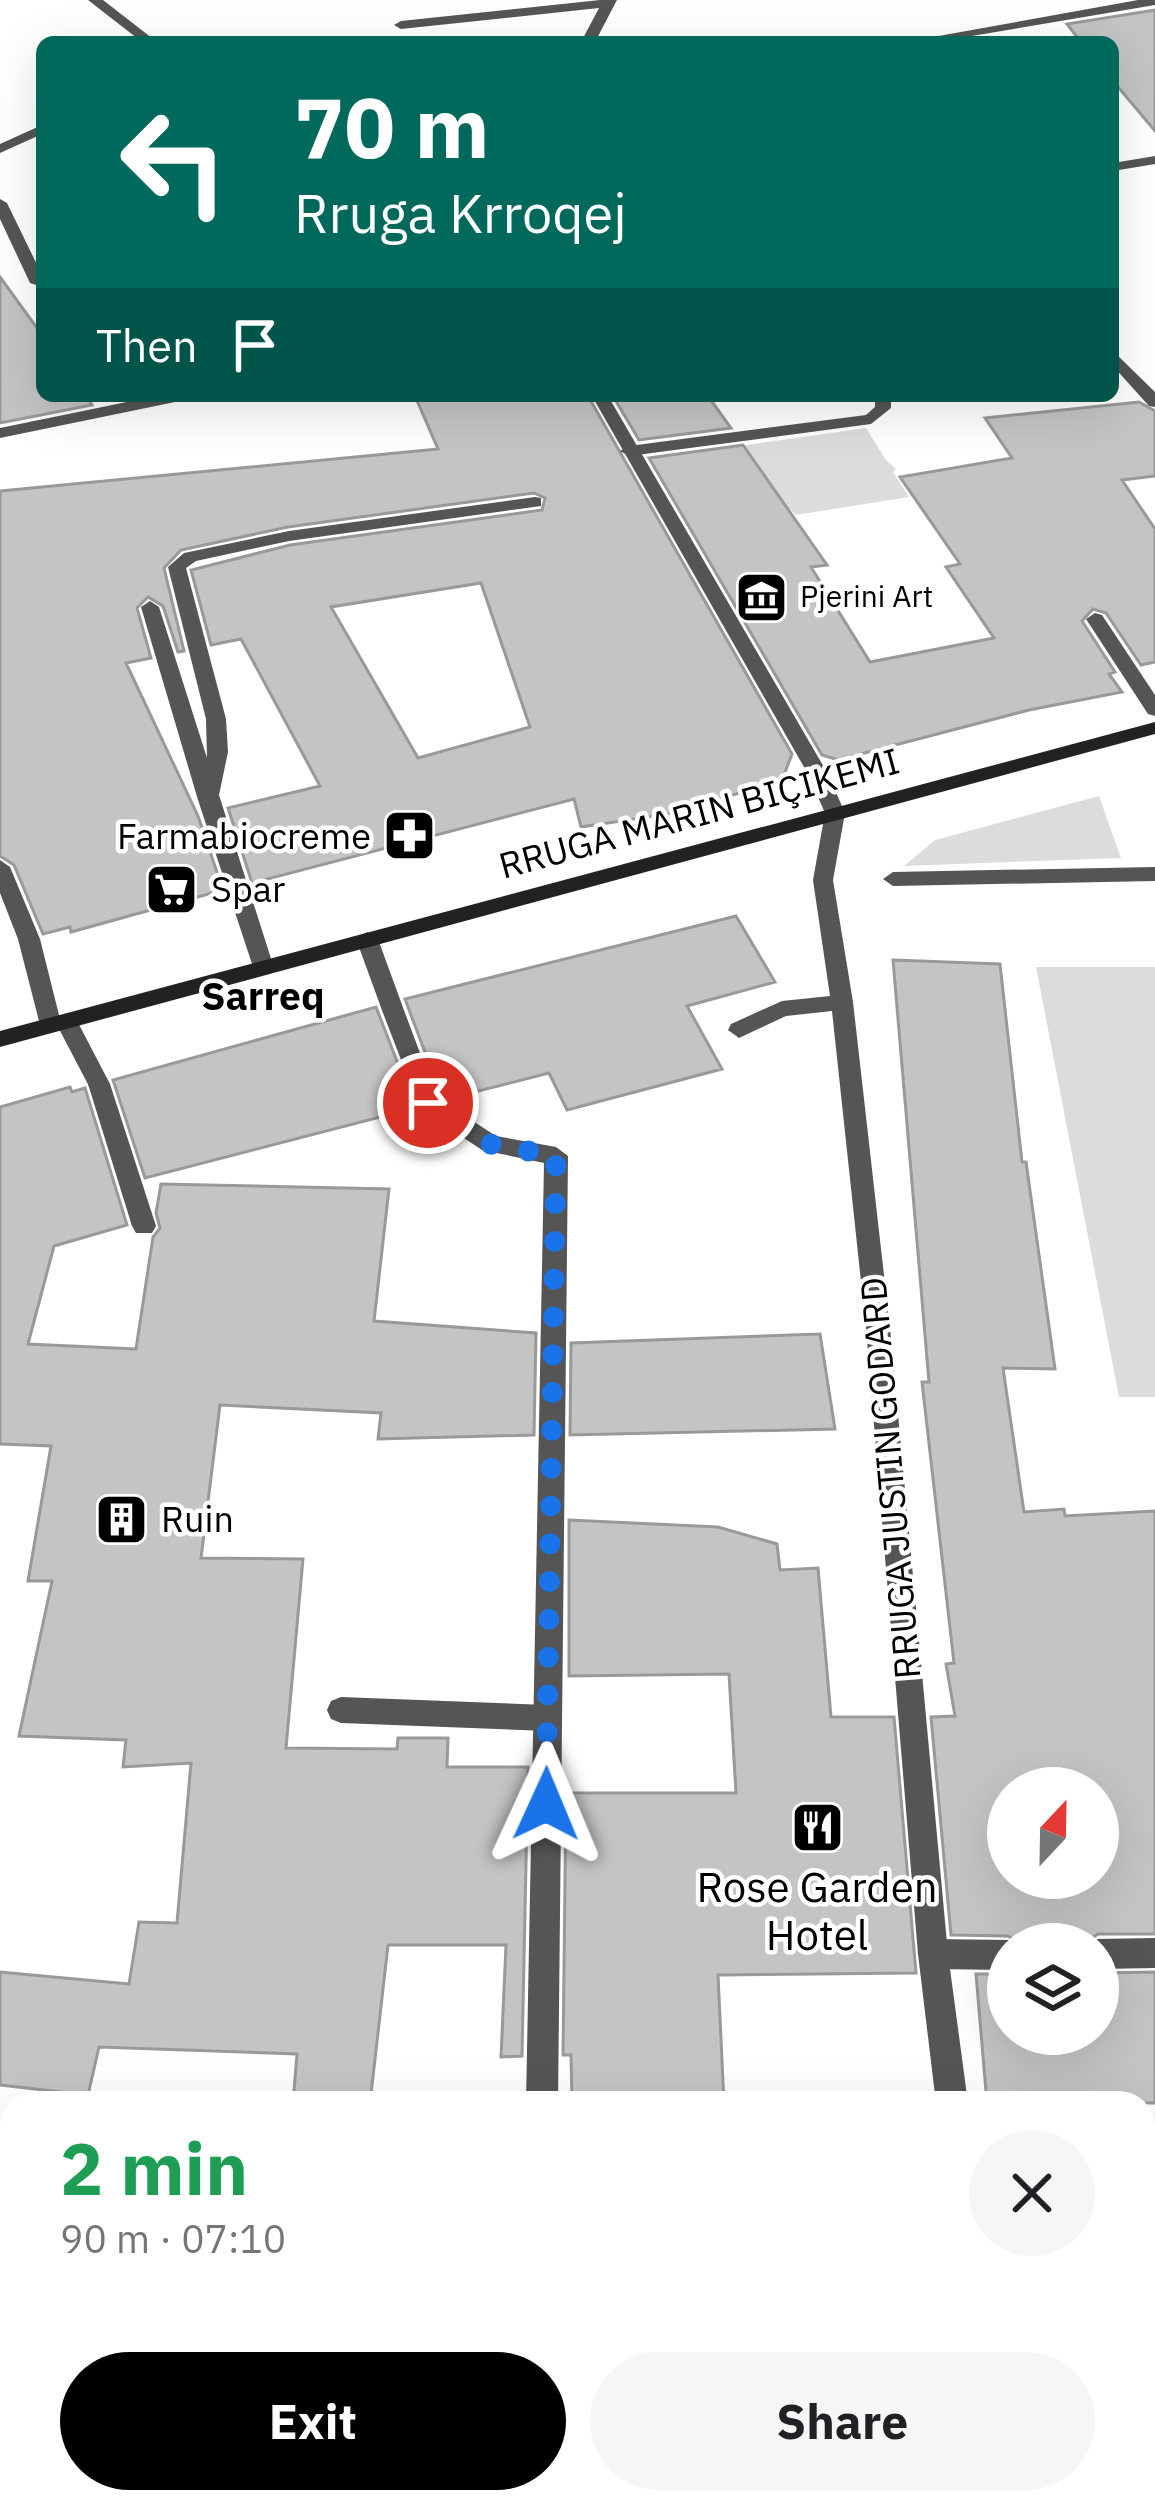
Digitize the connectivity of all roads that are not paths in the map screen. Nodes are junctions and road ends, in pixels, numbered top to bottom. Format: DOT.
graph roads {
  1 [pos="94,0"];
  2 [pos="1155,1"];
  3 [pos="610,2"];
  4 [pos="401,26"];
  5 [pos="142,36"];
  6 [pos="591,36"];
  7 [pos="948,36"];
  8 [pos="36,132"];
  9 [pos="0,149"];
  10 [pos="1155,160"];
  11 [pos="1119,166"];
  12 [pos="0,203"];
  13 [pos="36,279"];
  14 [pos="1119,363"];
  15 [pos="151,402"];
  16 [pos="603,402"];
  17 [pos="884,402"];
  18 [pos="1155,402"];
  19 [pos="0,433"];
  20 [pos="629,452"];
  21 [pos="536,502"];
  22 [pos="150,607"];
  23 [pos="1095,619"];
  24 [pos="1155,710"];
  25 [pos="1155,728"];
  26 [pos="208,800"];
  27 [pos="835,813"];
  28 [pos="0,867"];
  29 [pos="1155,874"];
  30 [pos="893,879"];
  31 [pos="367,939"];
  32 [pos="263,968"];
  33 [pos="842,1002"];
  34 [pos="59,1023"];
  35 [pos="739,1030"];
  36 [pos="0,1039"];
  37 [pos="144,1226"];
  38 [pos="341,1710"];
  39 [pos="547,1718"];
  40 [pos="1155,1953"];
  41 [pos="933,1954"];
  42 [pos="1119,1954"];
  43 [pos="987,1955"];
  44 [pos="542,2091"];
  45 [pos="950,2091"];
  1 -- 5 [label="street"];
  2 -- 7 [label="street"];
  3 -- 4 [label="street"];
  3 -- 6 [label="street"];
  8 -- 9 [label="street"];
  10 -- 11 [label="street"];
  12 -- 13 [label="street"];
  14 -- 18 [label="street"];
  15 -- 19 [label="street"];
  16 -- 20 [label="street"];
  17 -- 20 [label="street"];
  20 -- 27 [label="street"];
  21 -- 26 [label="street"];
  22 -- 26 [label="street"];
  23 -- 24 [label="street"];
  25 -- 27 [label="main road, RRUGA MARIN BIÇIKEMI"];
  26 -- 32 [label="street"];
  27 -- 31 [label="main road, RRUGA MARIN BIÇIKEMI"];
  27 -- 33 [label="street, RRUGA JUSTIN GODARD"];
  28 -- 34 [label="street"];
  29 -- 30 [label="street"];
  31 -- 32 [label="main road, RRUGA MARIN BIÇIKEMI"];
  31 -- 39 [label="street"];
  32 -- 34 [label="main road, RRUGA MARIN BIÇIKEMI"];
  33 -- 35 [label="street"];
  33 -- 41 [label="street, RRUGA JUSTIN GODARD"];
  34 -- 36 [label="main road, RRUGA MARIN BIÇIKEMI"];
  34 -- 37 [label="street"];
  38 -- 39 [label="street"];
  39 -- 44 [label="street"];
  40 -- 42 [label="street"];
  41 -- 43 [label="street"];
  41 -- 45 [label="street, RRUGA JUSTIN GODARD"];
}
